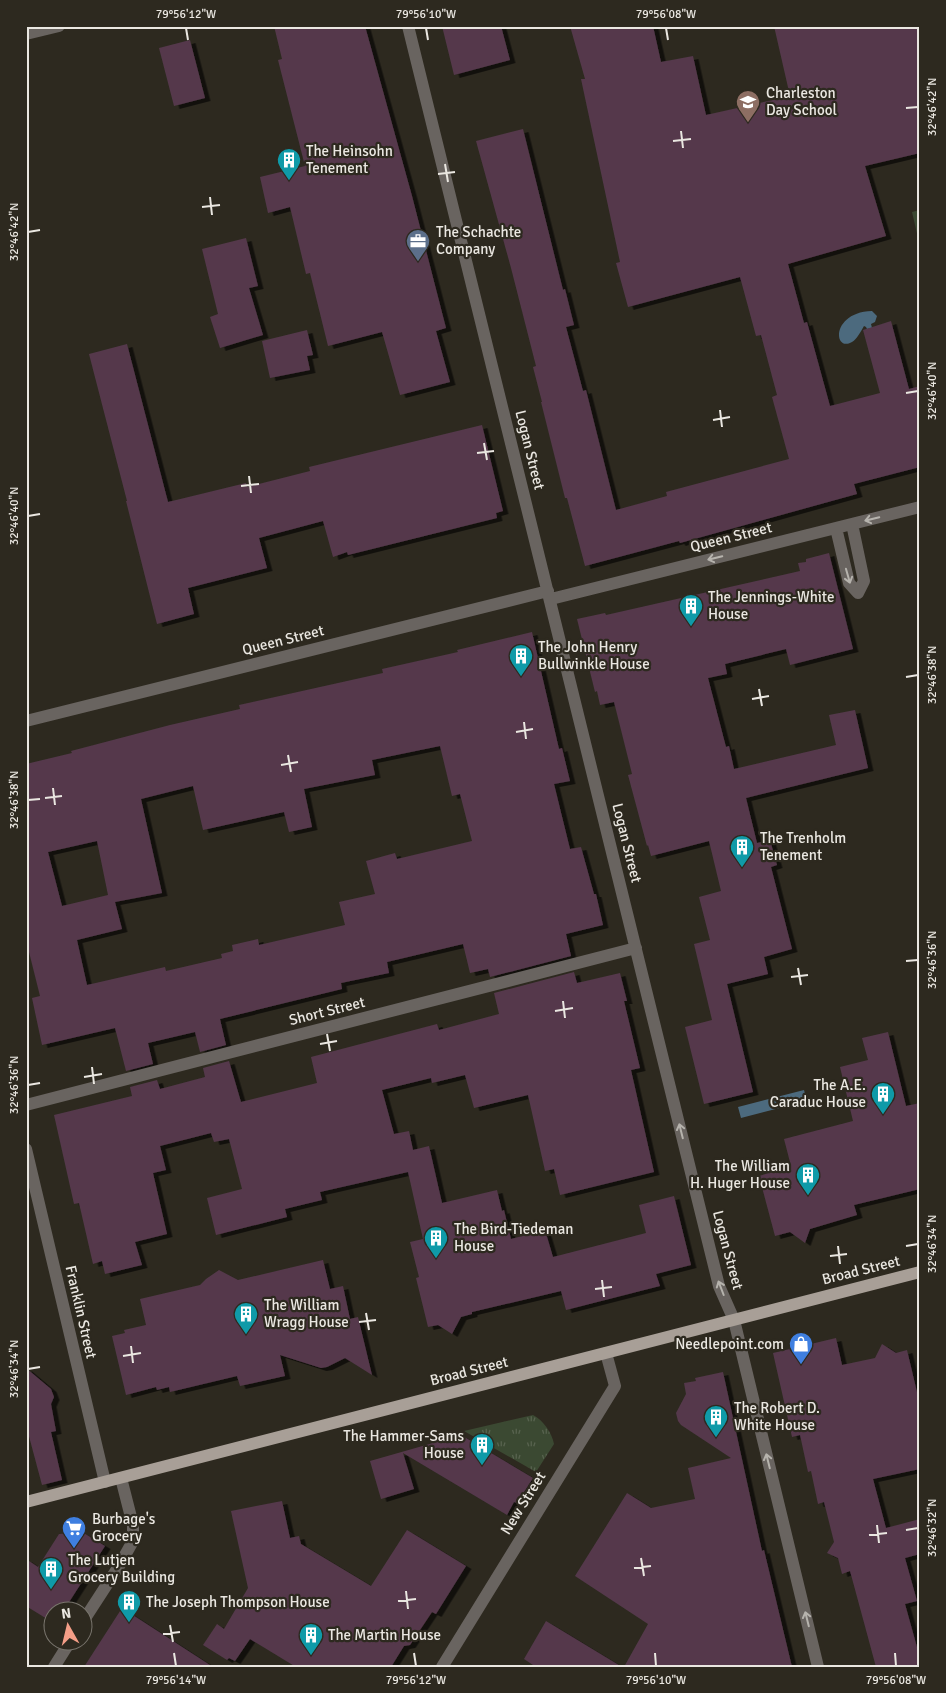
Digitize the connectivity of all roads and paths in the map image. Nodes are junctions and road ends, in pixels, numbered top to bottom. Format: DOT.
graph roads {
  1 [pos="59,26"];
  2 [pos="408,26"];
  3 [pos="26,34"];
  4 [pos="920,507"];
  5 [pos="852,524"];
  6 [pos="836,528"];
  7 [pos="550,595"];
  8 [pos="26,721"];
  9 [pos="636,948"];
  10 [pos="26,1105"];
  11 [pos="26,1149"];
  12 [pos="920,1272"];
  13 [pos="734,1320"];
  14 [pos="606,1353"];
  15 [pos="122,1478"];
  16 [pos="105,1482"];
  17 [pos="26,1502"];
  18 [pos="92,1607"];
  19 [pos="65,1650"];
  20 [pos="54,1667"];
  21 [pos="442,1667"];
  22 [pos="818,1667"];
  1 -- 3 [label="street"];
  2 -- 7 [label="street, Logan Street"];
  4 -- 5 [label="street, Queen Street, one-way"];
  5 -- 6 [label="street, Queen Street"];
  6 -- 5 [label="street, one-way"];
  6 -- 7 [label="street, Queen Street, one-way"];
  7 -- 8 [label="street, Queen Street"];
  7 -- 9 [label="street, Logan Street"];
  9 -- 10 [label="street, Short Street"];
  13 -- 9 [label="street, Logan Street, one-way"];
  11 -- 16 [label="street, Franklin Street"];
  12 -- 13 [label="main road, Broad Street"];
  13 -- 14 [label="main road, Broad Street"];
  22 -- 13 [label="street, Logan Street, one-way"];
  14 -- 15 [label="main road, Broad Street"];
  14 -- 21 [label="street, New Street"];
  15 -- 16 [label="main road, Broad Street"];
  15 -- 18 [label="street"];
  16 -- 17 [label="main road, Broad Street"];
  19 -- 20 [label="street"];
}
